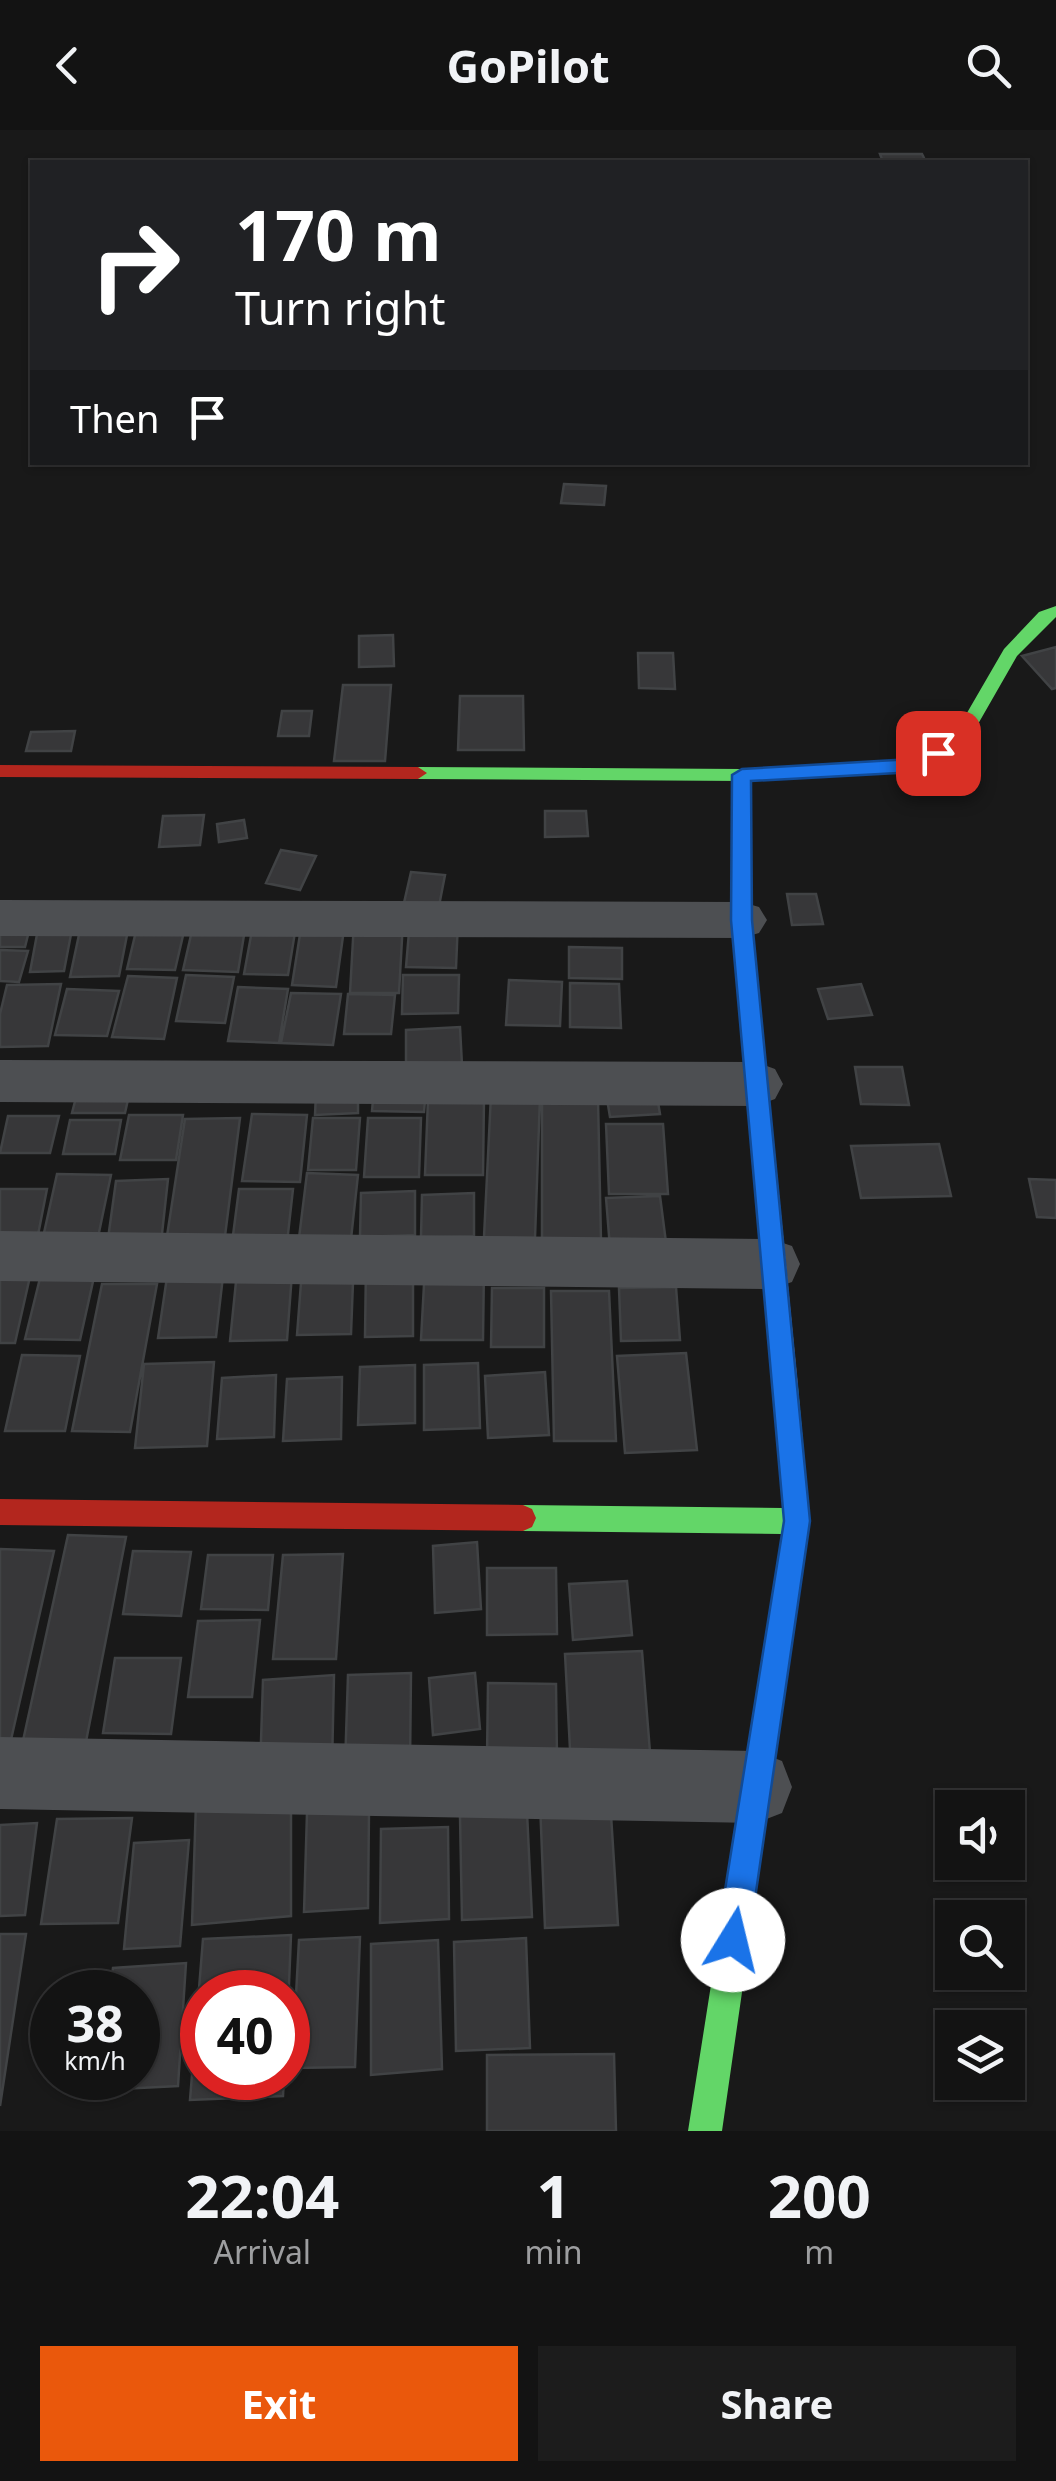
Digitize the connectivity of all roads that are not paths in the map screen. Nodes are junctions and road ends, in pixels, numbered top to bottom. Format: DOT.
graph roads {
  1 [pos="1056,611"];
  2 [pos="0,771"];
  3 [pos="742,775"];
  4 [pos="0,918"];
  5 [pos="742,920"];
  6 [pos="0,1081"];
  7 [pos="756,1084"];
  8 [pos="0,1256"];
  9 [pos="772,1264"];
  10 [pos="0,1512"];
  11 [pos="797,1521"];
  12 [pos="0,1773"];
  13 [pos="756,1787"];
  14 [pos="705,2131"];
  1 -- 3 [label="street"];
  2 -- 3 [label="street"];
  3 -- 5 [label="street"];
  4 -- 5 [label="street"];
  5 -- 7 [label="street"];
  6 -- 7 [label="street"];
  7 -- 9 [label="street"];
  8 -- 9 [label="street"];
  9 -- 11 [label="street"];
  10 -- 11 [label="street"];
  11 -- 13 [label="street"];
  12 -- 13 [label="street"];
  13 -- 14 [label="street"];
}
